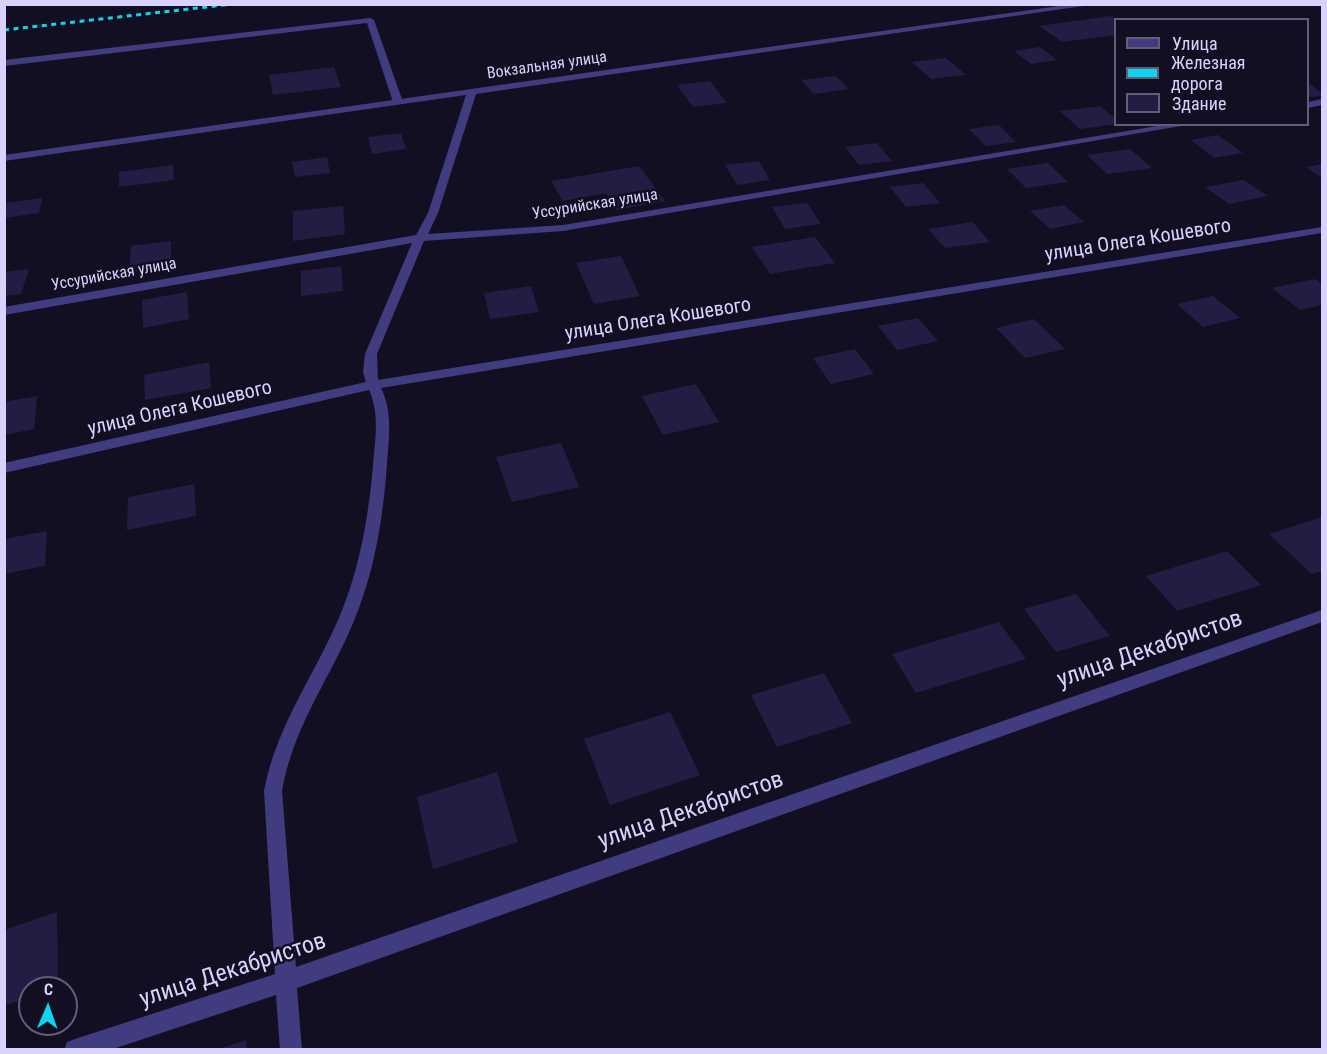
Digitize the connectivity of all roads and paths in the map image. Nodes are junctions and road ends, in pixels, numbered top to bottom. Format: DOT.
graph roads {
  1 [pos="1093,4"];
  2 [pos="4,63"];
  3 [pos="472,92"];
  4 [pos="398,102"];
  5 [pos="1177,126"];
  6 [pos="4,158"];
  7 [pos="1323,230"];
  8 [pos="420,238"];
  9 [pos="4,311"];
  10 [pos="372,385"];
  11 [pos="4,468"];
  12 [pos="1323,616"];
  13 [pos="286,981"];
  14 [pos="75,1050"];
  15 [pos="291,1050"];
  1 -- 3 [label="street, Вокзальная улица"];
  2 -- 4 [label="street"];
  3 -- 4 [label="street, Вокзальная улица"];
  3 -- 8 [label="street"];
  4 -- 6 [label="street, Вокзальная улица"];
  5 -- 8 [label="street, Уссурийская улица"];
  7 -- 10 [label="street, улица Олега Кошевого"];
  8 -- 9 [label="street, Уссурийская улица"];
  8 -- 10 [label="street"];
  10 -- 11 [label="street, улица Олега Кошевого"];
  10 -- 13 [label="street"];
  12 -- 13 [label="street, улица Декабристов"];
  13 -- 14 [label="street, улица Декабристов"];
  13 -- 15 [label="street"];
}
